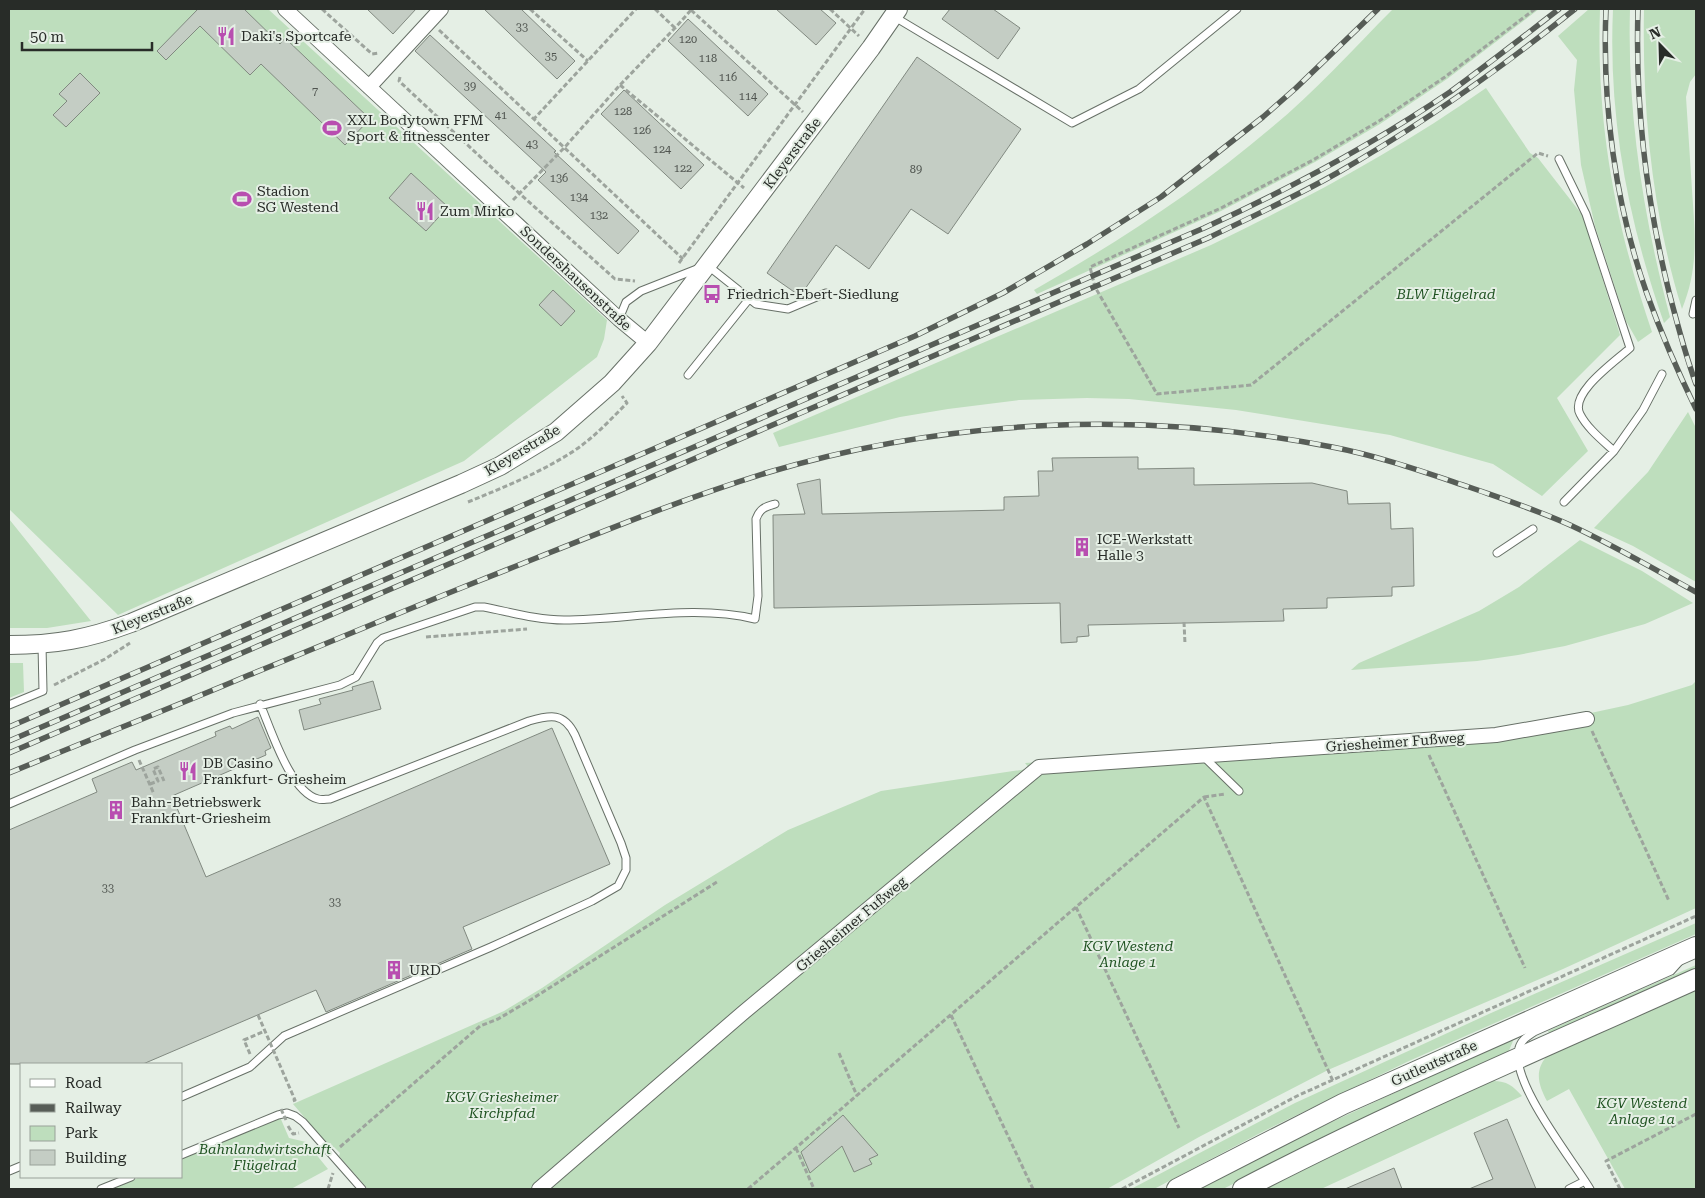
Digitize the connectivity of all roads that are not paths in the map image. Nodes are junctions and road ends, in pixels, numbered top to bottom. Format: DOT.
graph roads {
  1 [pos="285,9"];
  2 [pos="441,9"];
  3 [pos="1237,9"];
  4 [pos="896,12"];
  5 [pos="369,87"];
  6 [pos="1559,159"];
  7 [pos="707,265"];
  8 [pos="826,293"];
  9 [pos="749,299"];
  10 [pos="1696,300"];
  11 [pos="1693,314"];
  12 [pos="619,319"];
  13 [pos="648,343"];
  14 [pos="1662,374"];
  15 [pos="688,375"];
  16 [pos="1614,451"];
  17 [pos="1564,502"];
  18 [pos="776,504"];
  19 [pos="1533,529"];
  20 [pos="1497,553"];
  21 [pos="9,645"];
  22 [pos="42,645"];
  23 [pos="260,704"];
  24 [pos="9,705"];
  25 [pos="1587,719"];
  26 [pos="1203,756"];
  27 [pos="1239,791"];
  28 [pos="9,804"];
  29 [pos="1694,948"];
  30 [pos="1696,979"];
  31 [pos="1518,1059"];
  32 [pos="182,1097"];
  33 [pos="182,1155"];
  34 [pos="128,1178"];
  35 [pos="1585,1181"];
  36 [pos="101,1189"];
  37 [pos="362,1189"];
  38 [pos="539,1189"];
  39 [pos="1177,1189"];
  40 [pos="1243,1189"];
  41 [pos="1569,1189"];
  42 [pos="1590,1189"];
  1 -- 5 [label="street, Sondershausenstraße"];
  2 -- 5 [label="street"];
  3 -- 4 [label="lane"];
  4 -- 7 [label="street, Kleyerstraße"];
  5 -- 12 [label="street, Sondershausenstraße"];
  6 -- 16 [label="lane"];
  7 -- 9 [label="lane"];
  7 -- 12 [label="lane"];
  7 -- 13 [label="street, Kleyerstraße"];
  8 -- 9 [label="lane"];
  9 -- 15 [label="lane"];
  10 -- 11 [label="lane"];
  12 -- 13 [label="street, Sondershausenstraße"];
  13 -- 22 [label="street, Kleyerstraße"];
  14 -- 16 [label="lane"];
  16 -- 17 [label="lane"];
  18 -- 23 [label="lane"];
  19 -- 20 [label="lane"];
  21 -- 22 [label="street, Kleyerstraße"];
  22 -- 24 [label="lane"];
  23 -- 28 [label="lane"];
  23 -- 32 [label="lane"];
  25 -- 26 [label="street, Griesheimer Fußweg"];
  26 -- 27 [label="lane"];
  26 -- 38 [label="street, Griesheimer Fußweg"];
  29 -- 31 [label="lane"];
  29 -- 39 [label="main road, Gutleutstraße"];
  30 -- 31 [label="main road"];
  31 -- 35 [label="lane"];
  31 -- 40 [label="main road"];
  33 -- 37 [label="lane"];
  34 -- 36 [label="lane"];
  35 -- 41 [label="lane"];
  35 -- 42 [label="lane"];
}
